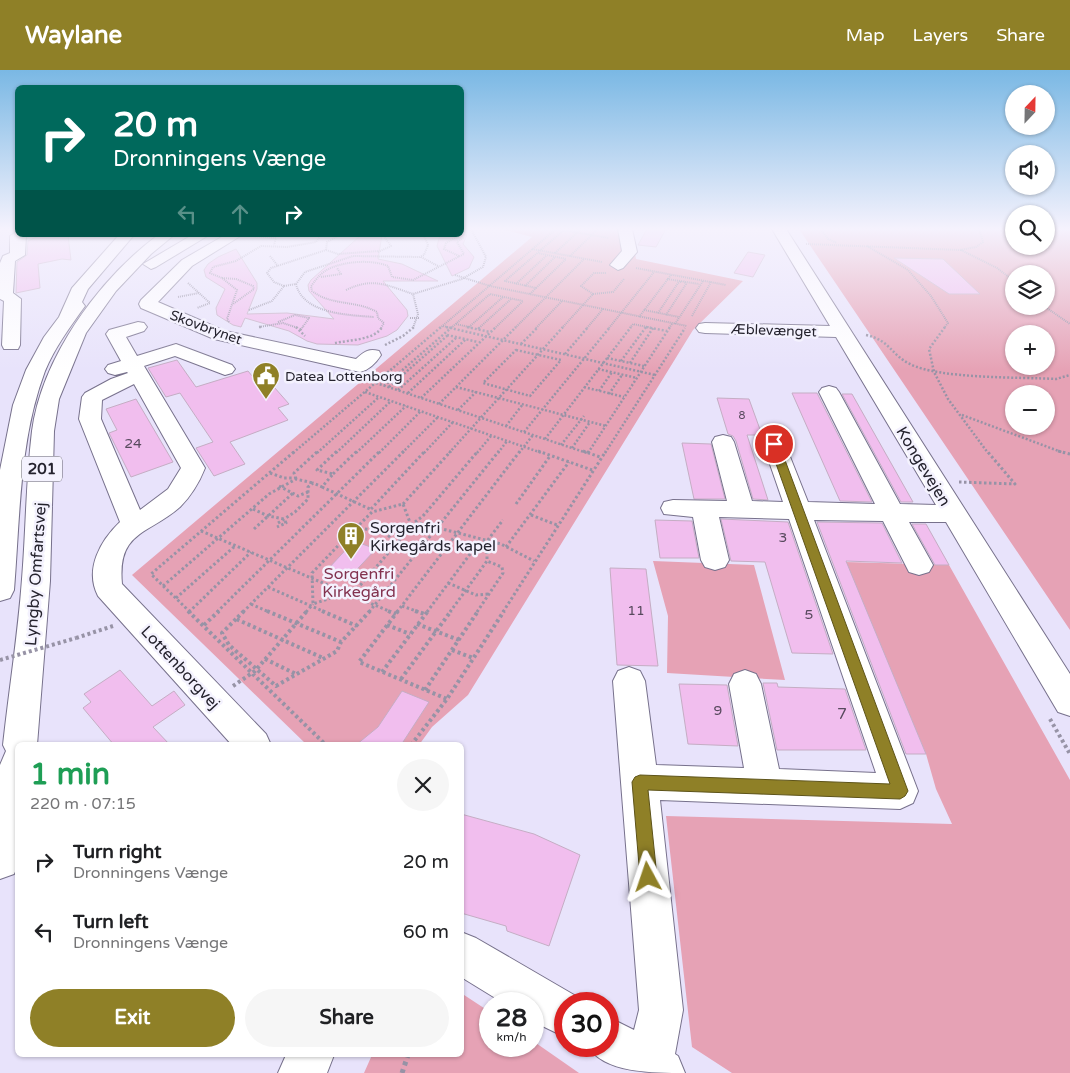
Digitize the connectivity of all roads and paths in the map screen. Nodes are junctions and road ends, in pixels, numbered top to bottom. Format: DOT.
graph roads {
  1 [pos="7,276"];
  2 [pos="91,276"];
  3 [pos="104,276"];
  4 [pos="122,276"];
  5 [pos="136,276"];
  6 [pos="175,276"];
  7 [pos="217,276"];
  8 [pos="269,276"];
  9 [pos="302,276"];
  10 [pos="328,276"];
  11 [pos="391,276"];
  12 [pos="421,276"];
  13 [pos="456,276"];
  14 [pos="468,276"];
  15 [pos="502,276"];
  16 [pos="512,276"];
  17 [pos="525,276"];
  18 [pos="535,276"];
  19 [pos="549,276"];
  20 [pos="567,276"];
  21 [pos="591,276"];
  22 [pos="621,276"];
  23 [pos="651,276"];
  24 [pos="671,276"];
  25 [pos="808,276"];
  26 [pos="913,276"];
  27 [pos="320,277"];
  28 [pos="222,278"];
  29 [pos="667,278"];
  30 [pos="462,279"];
  31 [pos="186,281"];
  32 [pos="683,281"];
  33 [pos="704,281"];
  34 [pos="711,282"];
  35 [pos="296,284"];
  36 [pos="516,284"];
  37 [pos="699,284"];
  38 [pos="284,286"];
  39 [pos="490,286"];
  40 [pos="525,286"];
  41 [pos="536,288"];
  42 [pos="346,290"];
  43 [pos="199,293"];
  44 [pos="413,294"];
  45 [pos="530,294"];
  46 [pos="592,294"];
  47 [pos="503,296"];
  48 [pos="545,297"];
  49 [pos="171,298"];
  50 [pos="511,298"];
  51 [pos="562,301"];
  52 [pos="232,304"];
  53 [pos="582,305"];
  54 [pos="196,308"];
  55 [pos="603,309"];
  56 [pos="249,310"];
  57 [pos="644,310"];
  58 [pos="621,313"];
  59 [pos="658,313"];
  60 [pos="666,314"];
  61 [pos="1055,314"];
  62 [pos="374,317"];
  63 [pos="639,317"];
  64 [pos="679,317"];
  65 [pos="410,318"];
  66 [pos="419,318"];
  67 [pos="275,323"];
  68 [pos="455,324"];
  69 [pos="673,324"];
  70 [pos="1070,324"];
  71 [pos="72,325"];
  72 [pos="235,325"];
  73 [pos="443,326"];
  74 [pos="686,326"];
  75 [pos="138,327"];
  76 [pos="254,327"];
  77 [pos="469,327"];
  78 [pos="646,327"];
  79 [pos="451,328"];
  80 [pos="654,328"];
  81 [pos="705,328"];
  82 [pos="478,329"];
  83 [pos="300,330"];
  84 [pos="667,331"];
  85 [pos="490,332"];
  86 [pos="842,332"];
  87 [pos="444,333"];
  88 [pos="448,335"];
  89 [pos="165,336"];
  90 [pos="487,336"];
  91 [pos="307,337"];
  92 [pos="457,337"];
  93 [pos="466,339"];
  94 [pos="503,340"];
  95 [pos="478,342"];
  96 [pos="335,343"];
  97 [pos="521,344"];
  98 [pos="11,345"];
  99 [pos="543,349"];
  100 [pos="378,350"];
  101 [pos="538,354"];
  102 [pos="565,354"];
  103 [pos="584,358"];
  104 [pos="607,358"];
  105 [pos="125,360"];
  106 [pos="621,361"];
  107 [pos="603,363"];
  108 [pos="630,363"];
  109 [pos="644,366"];
  110 [pos="225,369"];
  111 [pos="598,369"];
  112 [pos="612,372"];
  113 [pos="640,372"];
  114 [pos="934,372"];
  115 [pos="100,373"];
  116 [pos="622,375"];
  117 [pos="655,375"];
  118 [pos="1070,375"];
  119 [pos="636,378"];
  120 [pos="376,383"];
  121 [pos="384,386"];
  122 [pos="389,387"];
  123 [pos="456,387"];
  124 [pos="584,387"];
  125 [pos="398,390"];
  126 [pos="506,390"];
  127 [pos="599,391"];
  128 [pos="365,392"];
  129 [pos="476,392"];
  130 [pos="829,392"];
  131 [pos="408,394"];
  132 [pos="609,394"];
  133 [pos="379,397"];
  134 [pos="624,397"];
  135 [pos="421,398"];
  136 [pos="498,398"];
  137 [pos="391,401"];
  138 [pos="439,404"];
  139 [pos="523,404"];
  140 [pos="406,406"];
  141 [pos="458,410"];
  142 [pos="542,410"];
  143 [pos="421,411"];
  144 [pos="563,415"];
  145 [pos="962,415"];
  146 [pos="584,416"];
  147 [pos="438,417"];
  148 [pos="481,418"];
  149 [pos="581,419"];
  150 [pos="453,422"];
  151 [pos="590,422"];
  152 [pos="506,426"];
  153 [pos="606,426"];
  154 [pos="471,429"];
  155 [pos="524,432"];
  156 [pos="533,435"];
  157 [pos="491,436"];
  158 [pos="545,439"];
  159 [pos="506,441"];
  160 [pos="722,442"];
  161 [pos="561,444"];
  162 [pos="774,444"];
  163 [pos="524,447"];
  164 [pos="572,448"];
  165 [pos="588,454"];
  166 [pos="1070,454"];
  167 [pos="550,456"];
  168 [pos="600,458"];
  169 [pos="569,462"];
  170 [pos="592,470"];
  171 [pos="270,473"];
  172 [pos="333,474"];
  173 [pos="296,478"];
  174 [pos="956,482"];
  175 [pos="313,483"];
  176 [pos="279,486"];
  177 [pos="322,487"];
  178 [pos="308,492"];
  179 [pos="292,493"];
  180 [pos="335,495"];
  181 [pos="354,502"];
  182 [pos="403,504"];
  183 [pos="516,504"];
  184 [pos="673,508"];
  185 [pos="252,509"];
  186 [pos="371,509"];
  187 [pos="704,509"];
  188 [pos="742,510"];
  189 [pos="798,511"];
  190 [pos="374,512"];
  191 [pos="892,513"];
  192 [pos="954,514"];
  193 [pos="531,515"];
  194 [pos="268,516"];
  195 [pos="284,519"];
  196 [pos="502,520"];
  197 [pos="413,523"];
  198 [pos="134,524"];
  199 [pos="277,525"];
  200 [pos="557,525"];
  201 [pos="254,528"];
  202 [pos="355,528"];
  203 [pos="435,529"];
  204 [pos="201,531"];
  205 [pos="457,535"];
  206 [pos="218,538"];
  207 [pos="487,541"];
  208 [pos="397,543"];
  209 [pos="235,546"];
  210 [pos="506,547"];
  211 [pos="251,552"];
  212 [pos="270,560"];
  213 [pos="715,560"];
  214 [pos="487,561"];
  215 [pos="534,561"];
  216 [pos="919,565"];
  217 [pos="287,568"];
  218 [pos="312,578"];
  219 [pos="448,583"];
  220 [pos="163,586"];
  221 [pos="268,587"];
  222 [pos="0,590"];
  223 [pos="465,590"];
  224 [pos="346,593"];
  225 [pos="489,594"];
  226 [pos="176,598"];
  227 [pos="251,604"];
  228 [pos="373,604"];
  229 [pos="312,605"];
  230 [pos="402,606"];
  231 [pos="190,612"];
  232 [pos="396,614"];
  233 [pos="425,614"];
  234 [pos="134,615"];
  235 [pos="236,619"];
  236 [pos="296,623"];
  237 [pos="417,624"];
  238 [pos="387,625"];
  239 [pos="204,626"];
  240 [pos="357,626"];
  241 [pos="436,631"];
  242 [pos="410,634"];
  243 [pos="282,639"];
  244 [pos="458,640"];
  245 [pos="341,642"];
  246 [pos="452,650"];
  247 [pos="323,658"];
  248 [pos="473,658"];
  249 [pos="0,660"];
  250 [pos="264,660"];
  251 [pos="257,668"];
  252 [pos="252,672"];
  253 [pos="382,672"];
  254 [pos="296,674"];
  255 [pos="401,679"];
  256 [pos="629,681"];
  257 [pos="745,684"];
  258 [pos="425,690"];
  259 [pos="447,699"];
  260 [pos="212,701"];
  261 [pos="1070,702"];
  262 [pos="20,742"];
  263 [pos="251,742"];
  264 [pos="323,742"];
  265 [pos="413,742"];
  266 [pos="15,779"];
  267 [pos="640,782"];
  268 [pos="765,786"];
  269 [pos="0,860"];
  270 [pos="464,955"];
  271 [pos="554,1008"];
  272 [pos="619,1047"];
  273 [pos="310,1057"];
  274 [pos="407,1057"];
  275 [pos="655,1069"];
  276 [pos="302,1073"];
  277 [pos="402,1073"];
  1 -- 98 [label="main road"];
  2 -- 71 [label="main road"];
  3 -- 71 [label="main road, Lyngby Omfartsvej / 201"];
  4 -- 71 [label="main road, Lyngby Omfartsvej / 201"];
  5 -- 71 [label="main road"];
  6 -- 100 [label="main road, Skovbrynet"];
  7 -- 28 [label="path"];
  8 -- 38 [label="path"];
  9 -- 35 [label="path"];
  10 -- 27 [label="path"];
  11 -- 12 [label="path"];
  13 -- 30 [label="path"];
  14 -- 30 [label="path"];
  15 -- 39 [label="path"];
  16 -- 36 [label="path"];
  17 -- 36 [label="path"];
  18 -- 40 [label="path"];
  19 -- 41 [label="path"];
  20 -- 48 [label="path"];
  21 -- 46 [label="path"];
  22 -- 46 [label="path"];
  23 -- 58 [label="path"];
  24 -- 29 [label="path"];
  25 -- 86 [label="main road, Kongevejen"];
  26 -- 114 [label="path"];
  27 -- 96 [label="path"];
  28 -- 52 [label="path"];
  28 -- 52 [label="path"];
  29 -- 32 [label="path"];
  29 -- 57 [label="path"];
  30 -- 39 [label="path"];
  30 -- 44 [label="path"];
  31 -- 43 [label="path"];
  32 -- 37 [label="path"];
  32 -- 59 [label="path"];
  32 -- 60 [label="path"];
  33 -- 37 [label="path"];
  34 -- 74 [label="path"];
  35 -- 38 [label="path"];
  35 -- 62 [label="path"];
  36 -- 40 [label="path"];
  37 -- 64 [label="path"];
  38 -- 56 [label="path"];
  39 -- 45 [label="path"];
  39 -- 73 [label="path"];
  40 -- 41 [label="path"];
  41 -- 45 [label="path"];
  42 -- 44 [label="path"];
  43 -- 49 [label="path"];
  43 -- 54 [label="path"];
  44 -- 66 [label="path"];
  45 -- 48 [label="path"];
  46 -- 53 [label="path"];
  47 -- 50 [label="path"];
  47 -- 68 [label="path"];
  47 -- 77 [label="path"];
  48 -- 51 [label="path"];
  48 -- 94 [label="path"];
  50 -- 82 [label="path"];
  50 -- 85 [label="path"];
  51 -- 53 [label="path"];
  51 -- 97 [label="path"];
  52 -- 72 [label="path"];
  53 -- 55 [label="path"];
  53 -- 99 [label="path"];
  55 -- 58 [label="path"];
  55 -- 102 [label="path"];
  57 -- 59 [label="path"];
  57 -- 63 [label="path"];
  58 -- 63 [label="path"];
  58 -- 103 [label="path"];
  59 -- 60 [label="path"];
  60 -- 64 [label="path"];
  61 -- 70 [label="path"];
  63 -- 69 [label="path"];
  64 -- 69 [label="path"];
  65 -- 66 [label="path"];
  66 -- 100 [label="path"];
  67 -- 76 [label="path"];
  67 -- 83 [label="path"];
  67 -- 83 [label="path"];
  68 -- 77 [label="path"];
  68 -- 79 [label="path"];
  69 -- 74 [label="path"];
  69 -- 84 [label="path"];
  71 -- 222 [label="main road, Lyngby Omfartsvej / 201"];
  71 -- 262 [label="main road, Lyngby Omfartsvej / 201"];
  73 -- 79 [label="path"];
  73 -- 120 [label="path"];
  74 -- 117 [label="path"];
  75 -- 105 [label="main road"];
  77 -- 82 [label="path"];
  78 -- 80 [label="path"];
  78 -- 104 [label="path"];
  78 -- 106 [label="path"];
  79 -- 87 [label="path"];
  79 -- 90 [label="path"];
  80 -- 84 [label="path"];
  80 -- 108 [label="path"];
  81 -- 86 [label="main road, Æblevænget"];
  82 -- 85 [label="path"];
  83 -- 91 [label="path"];
  84 -- 109 [label="path"];
  85 -- 90 [label="path"];
  86 -- 114 [label="path"];
  86 -- 192 [label="main road, Kongevejen"];
  87 -- 88 [label="path"];
  87 -- 121 [label="path"];
  88 -- 92 [label="path"];
  88 -- 122 [label="path"];
  89 -- 105 [label="main road"];
  90 -- 94 [label="path"];
  90 -- 95 [label="path"];
  92 -- 93 [label="path"];
  92 -- 125 [label="path"];
  93 -- 95 [label="path"];
  93 -- 131 [label="path"];
  94 -- 97 [label="path"];
  94 -- 123 [label="path"];
  95 -- 135 [label="path"];
  97 -- 99 [label="path"];
  99 -- 101 [label="path"];
  99 -- 102 [label="path"];
  101 -- 126 [label="path"];
  101 -- 126 [label="path"];
  101 -- 126 [label="path"];
  102 -- 103 [label="path"];
  103 -- 107 [label="path"];
  103 -- 142 [label="path"];
  104 -- 106 [label="path"];
  104 -- 107 [label="path"];
  105 -- 110 [label="main road"];
  105 -- 115 [label="main road"];
  105 -- 198 [label="main road"];
  105 -- 198 [label="main road"];
  106 -- 108 [label="path"];
  107 -- 111 [label="path"];
  107 -- 113 [label="path"];
  108 -- 109 [label="path"];
  109 -- 113 [label="path"];
  111 -- 112 [label="path"];
  111 -- 124 [label="path"];
  112 -- 116 [label="path"];
  112 -- 127 [label="path"];
  113 -- 117 [label="path"];
  113 -- 119 [label="path"];
  114 -- 118 [label="path"];
  114 -- 145 [label="path"];
  116 -- 119 [label="path"];
  116 -- 132 [label="path"];
  117 -- 168 [label="path"];
  119 -- 134 [label="path"];
  120 -- 121 [label="path"];
  120 -- 128 [label="path"];
  121 -- 122 [label="path"];
  122 -- 125 [label="path"];
  123 -- 129 [label="path"];
  123 -- 138 [label="path"];
  124 -- 127 [label="path"];
  124 -- 144 [label="path"];
  125 -- 131 [label="path"];
  126 -- 136 [label="path"];
  127 -- 132 [label="path"];
  128 -- 133 [label="path"];
  128 -- 171 [label="path"];
  129 -- 136 [label="path"];
  129 -- 141 [label="path"];
  130 -- 191 [label="main road"];
  131 -- 135 [label="path"];
  132 -- 134 [label="path"];
  133 -- 137 [label="path"];
  133 -- 173 [label="path"];
  134 -- 153 [label="path"];
  135 -- 138 [label="path"];
  136 -- 139 [label="path"];
  136 -- 148 [label="path"];
  137 -- 140 [label="path"];
  137 -- 172 [label="path"];
  138 -- 141 [label="path"];
  139 -- 142 [label="path"];
  139 -- 152 [label="path"];
  140 -- 143 [label="path"];
  140 -- 172 [label="path"];
  141 -- 148 [label="path"];
  142 -- 144 [label="path"];
  142 -- 155 [label="path"];
  143 -- 147 [label="path"];
  143 -- 180 [label="path"];
  144 -- 149 [label="path"];
  144 -- 158 [label="path"];
  145 -- 166 [label="path"];
  145 -- 174 [label="path"];
  146 -- 149 [label="path"];
  147 -- 150 [label="path"];
  147 -- 181 [label="path"];
  148 -- 152 [label="path"];
  148 -- 154 [label="path"];
  149 -- 151 [label="path"];
  149 -- 161 [label="path"];
  150 -- 154 [label="path"];
  150 -- 186 [label="path"];
  151 -- 153 [label="path"];
  151 -- 164 [label="path"];
  152 -- 155 [label="path"];
  153 -- 165 [label="path"];
  154 -- 157 [label="path"];
  154 -- 182 [label="path"];
  155 -- 156 [label="path"];
  156 -- 158 [label="path"];
  156 -- 163 [label="path"];
  157 -- 159 [label="path"];
  157 -- 197 [label="path"];
  158 -- 161 [label="path"];
  159 -- 163 [label="path"];
  159 -- 203 [label="path"];
  160 -- 188 [label="main road"];
  161 -- 164 [label="path"];
  162 -- 189 [label="main road"];
  163 -- 167 [label="path"];
  163 -- 205 [label="path"];
  164 -- 165 [label="path"];
  165 -- 168 [label="path"];
  167 -- 169 [label="path"];
  167 -- 183 [label="path"];
  168 -- 170 [label="path"];
  169 -- 170 [label="path"];
  169 -- 193 [label="path"];
  170 -- 200 [label="path"];
  171 -- 173 [label="path"];
  171 -- 204 [label="path"];
  172 -- 177 [label="path"];
  173 -- 175 [label="path"];
  173 -- 176 [label="path"];
  175 -- 177 [label="path"];
  175 -- 178 [label="path"];
  176 -- 179 [label="path"];
  176 -- 185 [label="path"];
  177 -- 180 [label="path"];
  178 -- 179 [label="path"];
  178 -- 195 [label="path"];
  179 -- 194 [label="path"];
  180 -- 181 [label="path"];
  180 -- 212 [label="path"];
  181 -- 186 [label="path"];
  181 -- 217 [label="path"];
  182 -- 190 [label="path"];
  182 -- 197 [label="path"];
  184 -- 187 [label="main road"];
  185 -- 194 [label="path"];
  185 -- 206 [label="path"];
  186 -- 190 [label="path"];
  187 -- 188 [label="main road"];
  187 -- 213 [label="main road"];
  188 -- 189 [label="main road"];
  189 -- 191 [label="main road"];
  189 -- 268 [label="main road"];
  190 -- 202 [label="path"];
  191 -- 192 [label="main road"];
  191 -- 216 [label="main road"];
  192 -- 261 [label="main road, Kongevejen"];
  193 -- 200 [label="path"];
  193 -- 210 [label="path"];
  194 -- 195 [label="path"];
  194 -- 201 [label="path"];
  195 -- 199 [label="path"];
  196 -- 207 [label="path"];
  197 -- 203 [label="path"];
  197 -- 208 [label="path"];
  198 -- 234 [label="main road, Lottenborgvej"];
  200 -- 215 [label="path"];
  202 -- 208 [label="path"];
  202 -- 218 [label="path"];
  203 -- 205 [label="path"];
  203 -- 228 [label="path"];
  204 -- 206 [label="path"];
  204 -- 220 [label="path"];
  205 -- 207 [label="path"];
  205 -- 230 [label="path"];
  206 -- 209 [label="path"];
  206 -- 220 [label="path"];
  207 -- 210 [label="path"];
  207 -- 214 [label="path"];
  207 -- 219 [label="path"];
  208 -- 224 [label="path"];
  209 -- 211 [label="path"];
  209 -- 226 [label="path"];
  210 -- 215 [label="path"];
  211 -- 212 [label="path"];
  211 -- 231 [label="path"];
  212 -- 217 [label="path"];
  212 -- 239 [label="path"];
  214 -- 223 [label="path"];
  214 -- 225 [label="path"];
  215 -- 248 [label="path"];
  217 -- 218 [label="path"];
  217 -- 221 [label="path"];
  218 -- 224 [label="path"];
  218 -- 229 [label="path"];
  219 -- 223 [label="path"];
  219 -- 233 [label="path"];
  220 -- 226 [label="path"];
  221 -- 227 [label="path"];
  221 -- 229 [label="path"];
  223 -- 225 [label="path"];
  223 -- 241 [label="path"];
  224 -- 228 [label="path"];
  224 -- 229 [label="path"];
  225 -- 244 [label="path"];
  226 -- 231 [label="path"];
  227 -- 235 [label="path"];
  227 -- 236 [label="path"];
  228 -- 232 [label="path"];
  228 -- 240 [label="path"];
  229 -- 236 [label="path"];
  229 -- 240 [label="path"];
  230 -- 232 [label="path"];
  230 -- 233 [label="path"];
  231 -- 239 [label="path"];
  232 -- 238 [label="path"];
  233 -- 237 [label="path"];
  234 -- 249 [label="path, bridge"];
  234 -- 260 [label="main road, Lottenborgvej"];
  235 -- 243 [label="path"];
  235 -- 251 [label="path"];
  236 -- 243 [label="path"];
  236 -- 245 [label="path"];
  237 -- 241 [label="path"];
  237 -- 242 [label="path"];
  238 -- 242 [label="path"];
  238 -- 253 [label="path"];
  239 -- 252 [label="path"];
  240 -- 245 [label="path"];
  241 -- 244 [label="path"];
  241 -- 255 [label="path"];
  242 -- 253 [label="path"];
  243 -- 247 [label="path"];
  243 -- 250 [label="path"];
  244 -- 246 [label="path"];
  245 -- 247 [label="path"];
  246 -- 248 [label="path"];
  246 -- 258 [label="path"];
  247 -- 254 [label="path"];
  248 -- 259 [label="path"];
  250 -- 251 [label="path"];
  250 -- 254 [label="path"];
  251 -- 252 [label="path"];
  251 -- 254 [label="path"];
  252 -- 260 [label="path"];
  252 -- 264 [label="path"];
  253 -- 255 [label="path"];
  255 -- 258 [label="path"];
  256 -- 267 [label="main road"];
  257 -- 268 [label="main road"];
  258 -- 259 [label="path"];
  259 -- 265 [label="path"];
  260 -- 263 [label="main road, Lottenborgvej"];
  266 -- 269 [label="main road"];
  267 -- 268 [label="main road"];
  267 -- 275 [label="main road"];
  270 -- 271 [label="main road"];
  272 -- 275 [label="main road"];
  273 -- 276 [label="main road"];
  274 -- 277 [label="path"];
}
